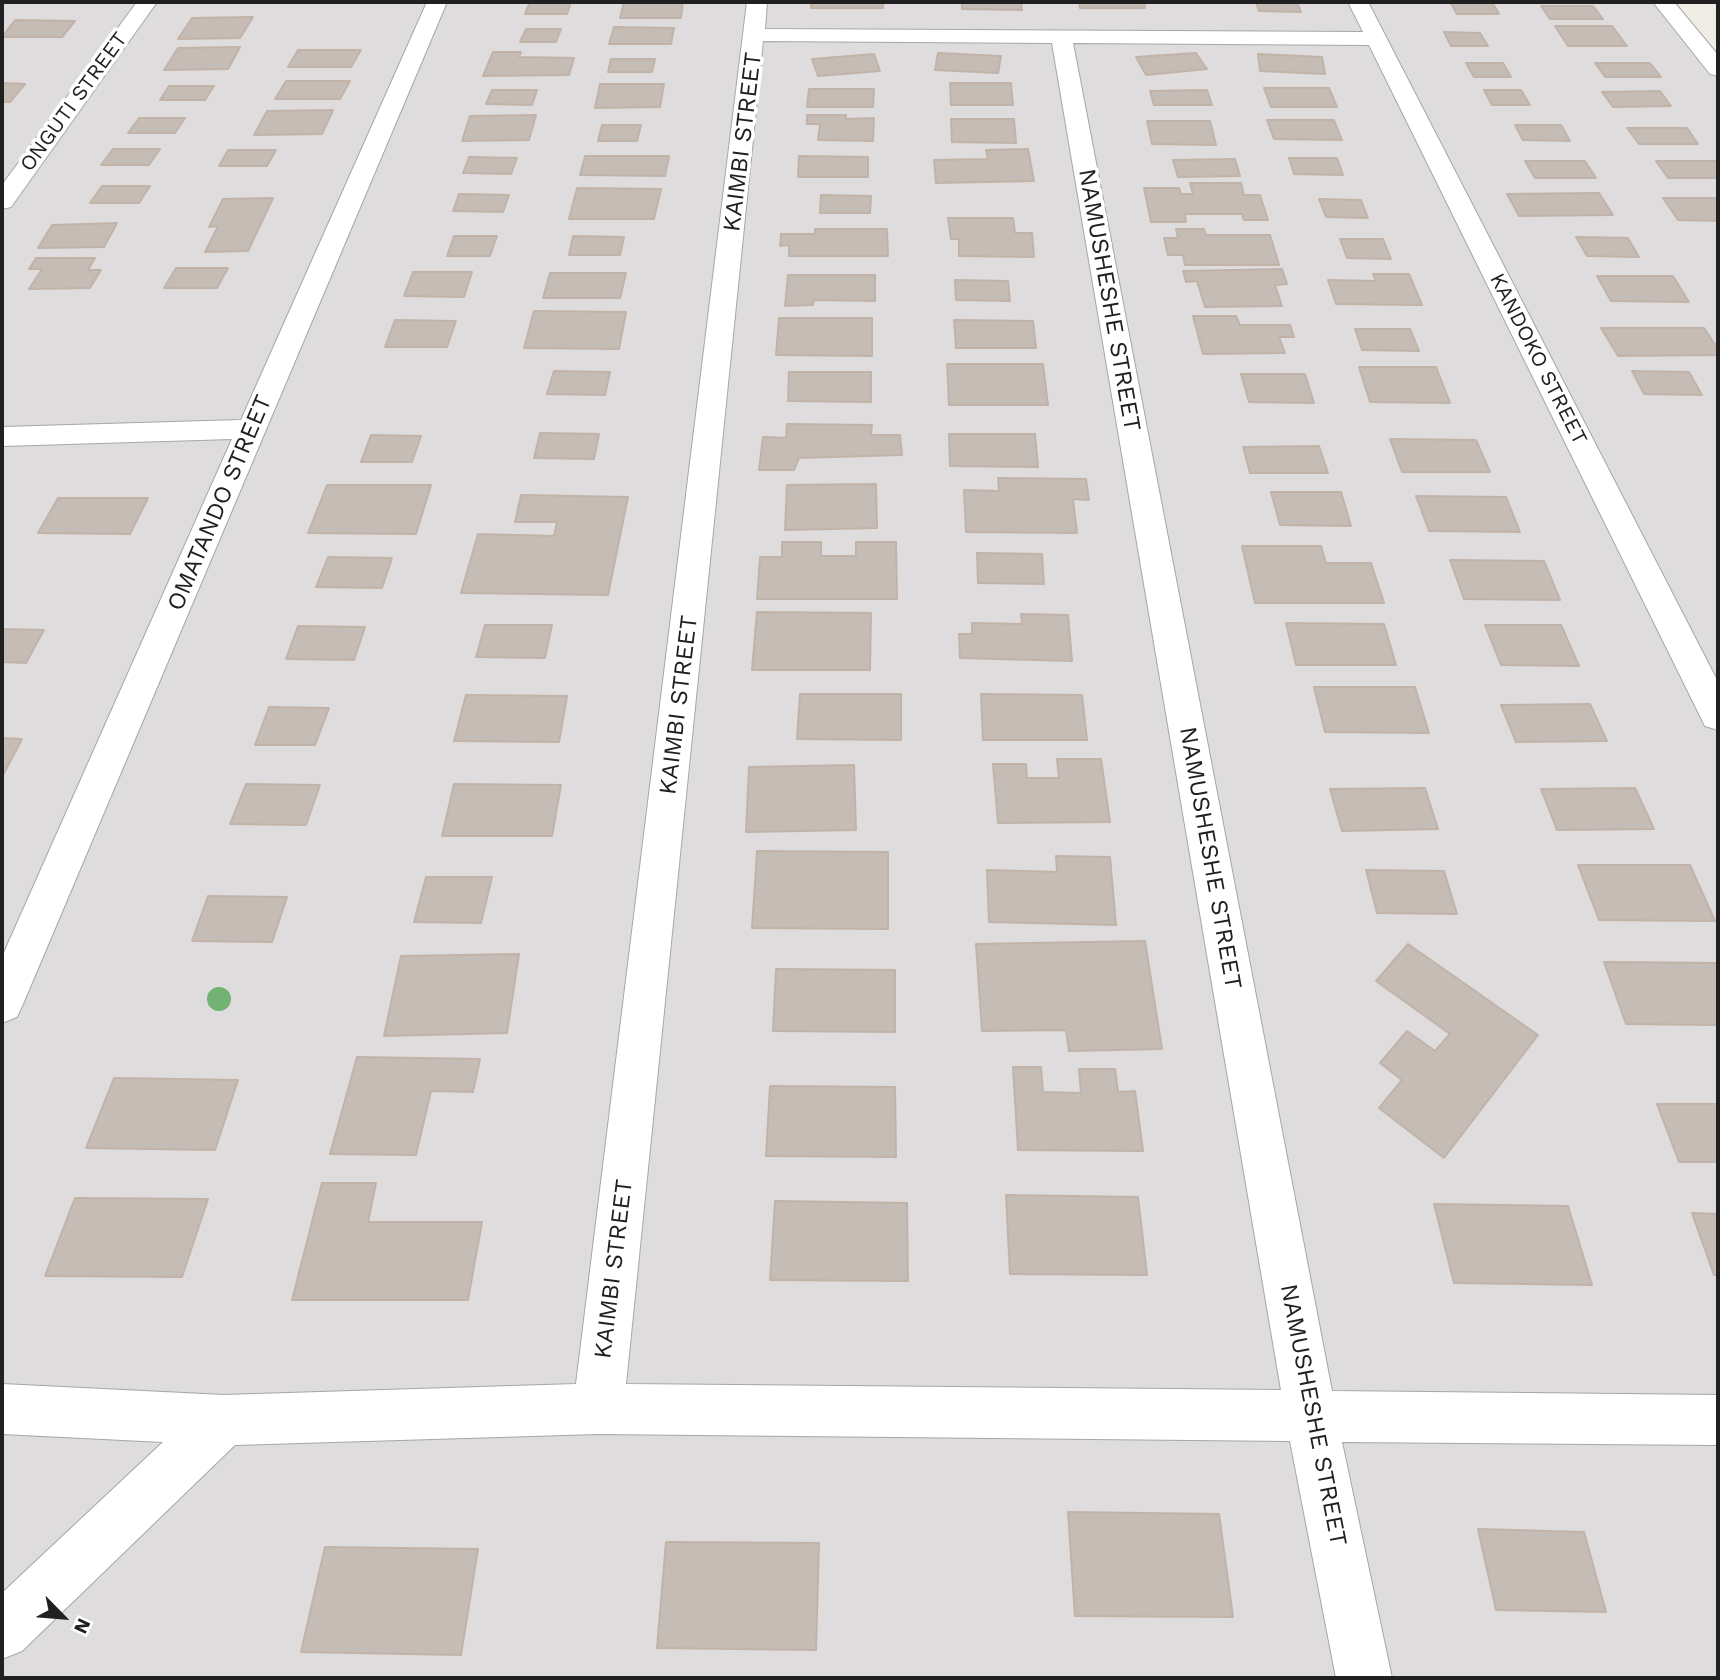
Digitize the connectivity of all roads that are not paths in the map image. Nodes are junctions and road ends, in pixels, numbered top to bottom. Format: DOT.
graph roads {
  1 [pos="147,2"];
  2 [pos="437,2"];
  3 [pos="1358,2"];
  4 [pos="1663,2"];
  5 [pos="756,19"];
  6 [pos="1062,36"];
  7 [pos="1377,39"];
  8 [pos="1718,69"];
  9 [pos="2,202"];
  10 [pos="252,429"];
  11 [pos="2,436"];
  12 [pos="1718,716"];
  13 [pos="2,1004"];
  14 [pos="2,1409"];
  15 [pos="598,1409"];
  16 [pos="1311,1416"];
  17 [pos="224,1420"];
  18 [pos="1718,1420"];
  19 [pos="2,1630"];
  20 [pos="1364,1678"];
  1 -- 9 [label="street, ONGUTI STREET"];
  2 -- 10 [label="street, OMATANDO STREET"];
  3 -- 7 [label="street, KANDOKO STREET"];
  4 -- 8 [label="street"];
  5 -- 6 [label="street"];
  5 -- 15 [label="street, KAIMBI STREET"];
  6 -- 7 [label="street"];
  6 -- 16 [label="street, NAMUSHESHE STREET"];
  7 -- 12 [label="street, KANDOKO STREET"];
  10 -- 11 [label="street"];
  10 -- 13 [label="street, OMATANDO STREET"];
  14 -- 17 [label="street"];
  15 -- 16 [label="street"];
  15 -- 17 [label="street"];
  16 -- 18 [label="street"];
  16 -- 20 [label="street, NAMUSHESHE STREET"];
  17 -- 19 [label="street"];
}
